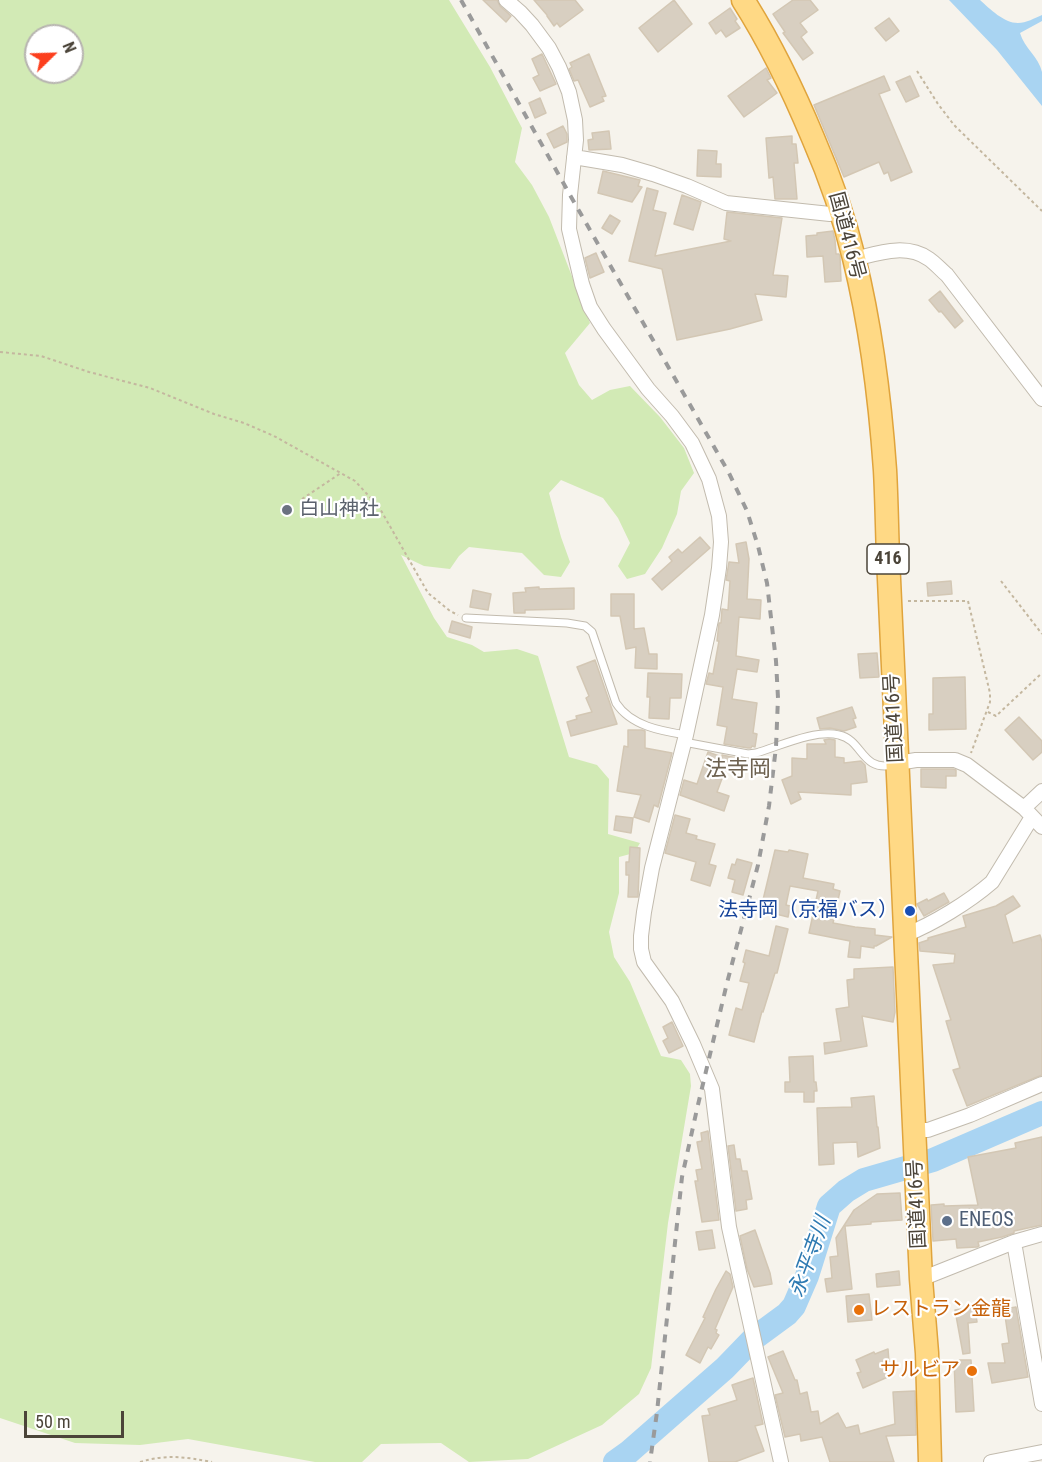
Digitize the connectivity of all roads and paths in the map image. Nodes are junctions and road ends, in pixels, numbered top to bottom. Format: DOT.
graph roads {
  1 [pos="506,0"];
  2 [pos="743,0"];
  3 [pos="917,71"];
  4 [pos="574,157"];
  5 [pos="841,210"];
  6 [pos="1042,211"];
  7 [pos="854,259"];
  8 [pos="0,352"];
  9 [pos="1042,399"];
  10 [pos="341,473"];
  11 [pos="302,499"];
  12 [pos="1001,581"];
  13 [pos="890,602"];
  14 [pos="466,618"];
  15 [pos="1042,634"];
  16 [pos="1042,673"];
  17 [pos="987,712"];
  18 [pos="685,739"];
  19 [pos="898,764"];
  20 [pos="967,765"];
  21 [pos="1042,791"];
  22 [pos="1033,817"];
  23 [pos="905,935"];
  24 [pos="1042,1084"];
  25 [pos="915,1137"];
  26 [pos="1042,1234"];
  27 [pos="1014,1242"];
  28 [pos="921,1279"];
  29 [pos="1042,1404"];
  30 [pos="1042,1452"];
  31 [pos="140,1462"];
  32 [pos="212,1462"];
  33 [pos="781,1462"];
  34 [pos="930,1462"];
  35 [pos="991,1462"];
  1 -- 4 [label="street"];
  2 -- 5 [label="highway, 国道416号 / 416"];
  3 -- 6 [label="path"];
  4 -- 5 [label="street"];
  4 -- 18 [label="street"];
  5 -- 7 [label="highway, 国道416号 / 416"];
  7 -- 9 [label="street"];
  7 -- 13 [label="highway, 国道416号 / 416"];
  8 -- 10 [label="path"];
  10 -- 11 [label="path"];
  10 -- 14 [label="path"];
  12 -- 15 [label="path"];
  13 -- 17 [label="path"];
  13 -- 19 [label="highway, 国道416号 / 416"];
  14 -- 18 [label="lane"];
  16 -- 17 [label="path"];
  17 -- 20 [label="path"];
  18 -- 19 [label="lane"];
  18 -- 33 [label="street"];
  19 -- 20 [label="street"];
  19 -- 23 [label="highway, 国道416号 / 416"];
  20 -- 22 [label="street"];
  21 -- 22 [label="street"];
  22 -- 23 [label="street"];
  23 -- 25 [label="highway, 国道416号 / 416"];
  24 -- 25 [label="street"];
  25 -- 28 [label="highway, 国道416号 / 416"];
  26 -- 27 [label="street"];
  27 -- 28 [label="street"];
  27 -- 29 [label="street"];
  28 -- 34 [label="highway, 国道416号 / 416"];
  30 -- 35 [label="street"];
  31 -- 32 [label="path"];
}
